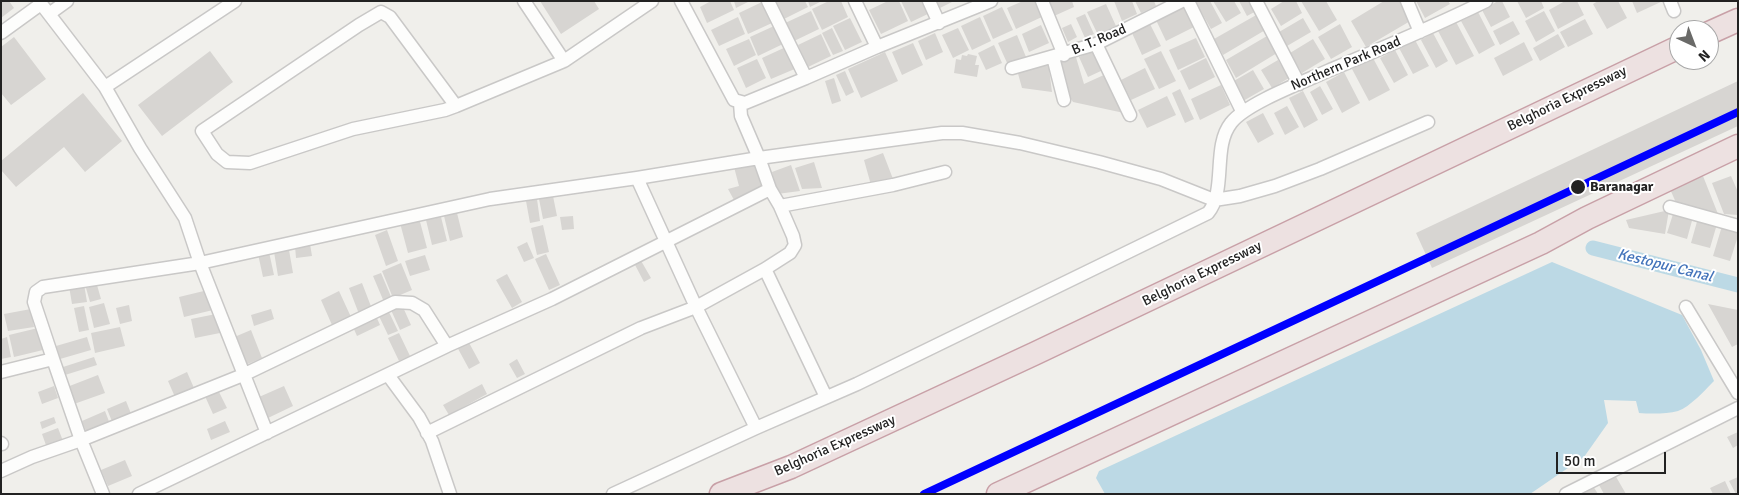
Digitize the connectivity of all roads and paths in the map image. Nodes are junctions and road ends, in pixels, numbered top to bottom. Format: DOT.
graph roads {
  1 [pos="66,1"];
  2 [pos="235,1"];
  3 [pos="524,1"];
  4 [pos="652,1"];
  5 [pos="681,1"];
  6 [pos="768,1"];
  7 [pos="855,1"];
  8 [pos="929,1"];
  9 [pos="991,1"];
  10 [pos="1042,1"];
  11 [pos="1182,1"];
  12 [pos="1188,1"];
  13 [pos="1256,1"];
  14 [pos="1407,1"];
  15 [pos="1486,1"];
  16 [pos="43,6"];
  17 [pos="1738,20"];
  18 [pos="938,23"];
  19 [pos="1719,29"];
  20 [pos="1420,32"];
  21 [pos="1,34"];
  22 [pos="1096,44"];
  23 [pos="877,47"];
  24 [pos="1669,52"];
  25 [pos="1059,56"];
  26 [pos="564,62"];
  27 [pos="1012,68"];
  28 [pos="806,78"];
  29 [pos="1299,84"];
  30 [pos="105,87"];
  31 [pos="1064,100"];
  32 [pos="740,103"];
  33 [pos="456,106"];
  34 [pos="1242,112"];
  35 [pos="1130,115"];
  36 [pos="1428,122"];
  37 [pos="1738,146"];
  38 [pos="756,153"];
  39 [pos="944,172"];
  40 [pos="637,178"];
  41 [pos="770,189"];
  42 [pos="1216,194"];
  43 [pos="780,206"];
  44 [pos="1670,207"];
  45 [pos="1738,226"];
  46 [pos="666,242"];
  47 [pos="200,263"];
  48 [pos="766,269"];
  49 [pos="696,307"];
  50 [pos="1686,307"];
  51 [pos="447,346"];
  52 [pos="53,359"];
  53 [pos="1,372"];
  54 [pos="243,375"];
  55 [pos="388,375"];
  56 [pos="1738,393"];
  57 [pos="826,397"];
  58 [pos="1738,408"];
  59 [pos="756,428"];
  60 [pos="427,432"];
  61 [pos="267,433"];
  62 [pos="81,440"];
  63 [pos="1,471"];
  64 [pos="103,494"];
  65 [pos="139,494"];
  66 [pos="450,494"];
  67 [pos="613,494"];
  68 [pos="721,494"];
  69 [pos="998,494"];
  70 [pos="1566,494"];
  1 -- 16 [label="street"];
  2 -- 30 [label="street"];
  3 -- 26 [label="street"];
  4 -- 26 [label="street"];
  5 -- 32 [label="street"];
  6 -- 28 [label="street"];
  7 -- 23 [label="street"];
  8 -- 18 [label="street"];
  9 -- 18 [label="street"];
  10 -- 25 [label="street"];
  11 -- 22 [label="street, B. T. Road"];
  12 -- 34 [label="street"];
  13 -- 29 [label="street"];
  14 -- 20 [label="street"];
  15 -- 20 [label="street, Northern Park Road"];
  16 -- 21 [label="street"];
  16 -- 30 [label="street"];
  17 -- 19 [label="highway"];
  18 -- 23 [label="street"];
  20 -- 29 [label="street, Northern Park Road"];
  22 -- 25 [label="street, B. T. Road"];
  22 -- 35 [label="street"];
  23 -- 28 [label="street"];
  24 -- 68 [label="highway, Belghoria Expressway"];
  25 -- 27 [label="street, B. T. Road"];
  25 -- 31 [label="street"];
  26 -- 33 [label="street"];
  28 -- 32 [label="street"];
  29 -- 34 [label="street, Northern Park Road"];
  30 -- 47 [label="street"];
  32 -- 38 [label="street"];
  33 -- 33 [label="street"];
  34 -- 42 [label="street, Northern Park Road"];
  36 -- 42 [label="street"];
  37 -- 69 [label="highway"];
  38 -- 40 [label="street"];
  38 -- 41 [label="street"];
  38 -- 42 [label="street"];
  39 -- 43 [label="street"];
  40 -- 46 [label="street"];
  40 -- 47 [label="street"];
  41 -- 43 [label="street"];
  41 -- 46 [label="street"];
  42 -- 57 [label="street"];
  43 -- 48 [label="street"];
  44 -- 45 [label="street"];
  46 -- 49 [label="street"];
  46 -- 51 [label="street"];
  47 -- 52 [label="street"];
  47 -- 54 [label="street"];
  48 -- 49 [label="street"];
  48 -- 57 [label="street"];
  49 -- 59 [label="street"];
  49 -- 60 [label="street"];
  50 -- 56 [label="street"];
  51 -- 54 [label="street"];
  51 -- 55 [label="street"];
  52 -- 53 [label="street"];
  52 -- 62 [label="street"];
  54 -- 61 [label="street"];
  54 -- 62 [label="street"];
  55 -- 60 [label="street"];
  55 -- 61 [label="street"];
  57 -- 59 [label="street"];
  58 -- 70 [label="street"];
  59 -- 67 [label="street"];
  60 -- 66 [label="street"];
  61 -- 65 [label="street"];
  62 -- 63 [label="street"];
  62 -- 64 [label="street"];
}
